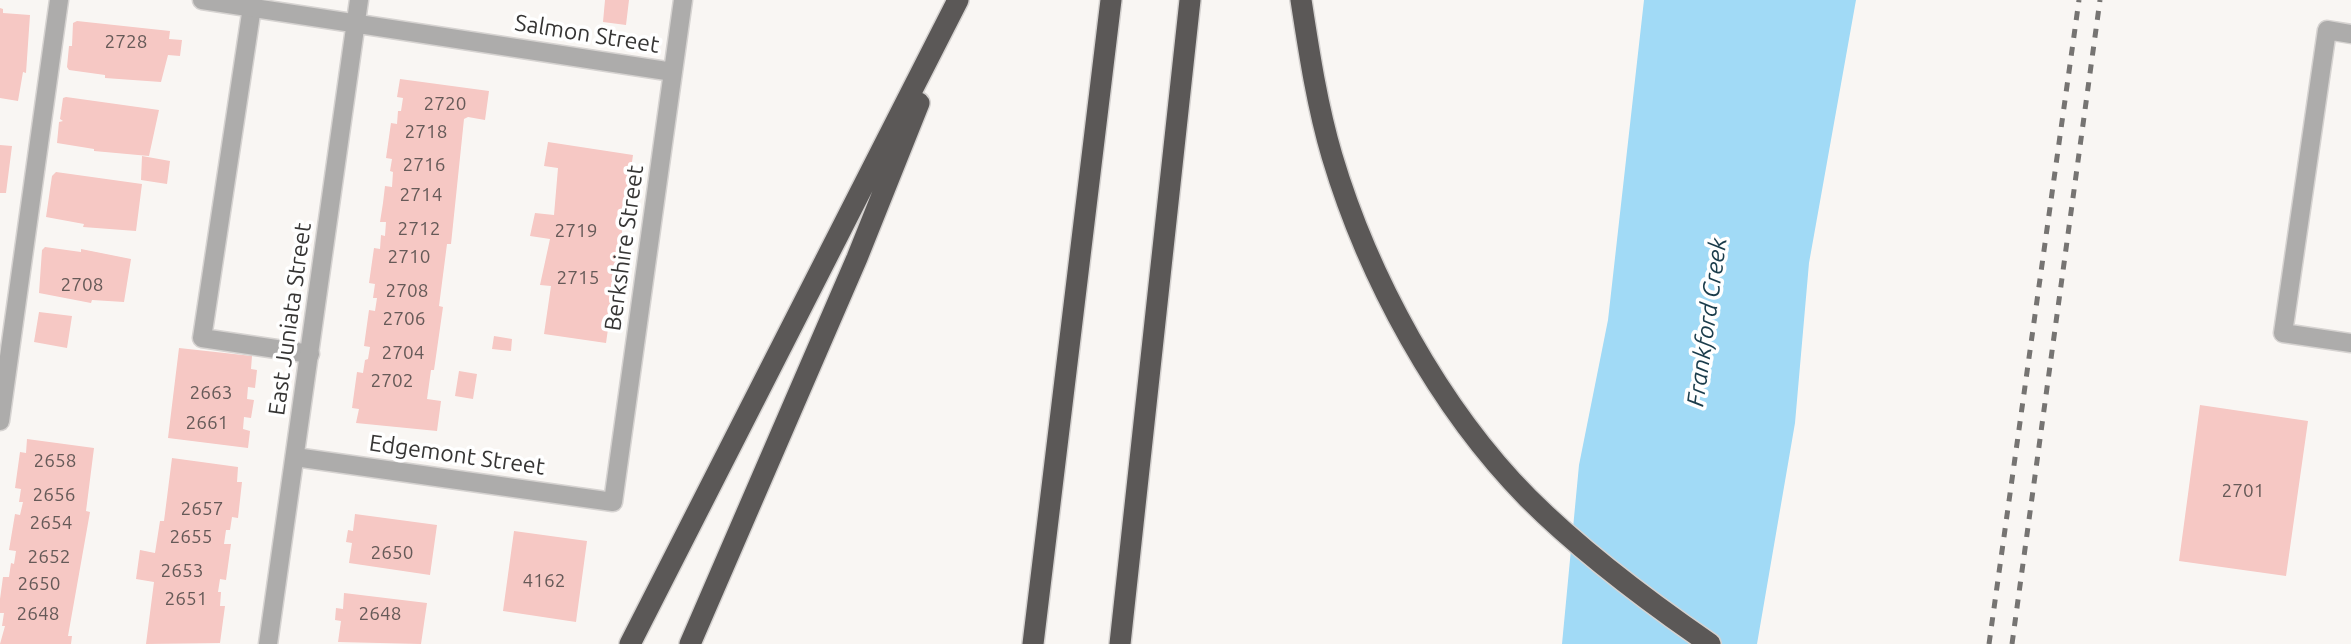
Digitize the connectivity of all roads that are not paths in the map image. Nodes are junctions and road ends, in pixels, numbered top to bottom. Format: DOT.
graph roads {
  1 [pos="60,0"];
  2 [pos="202,0"];
  3 [pos="359,0"];
  4 [pos="684,0"];
  5 [pos="959,0"];
  6 [pos="1111,0"];
  7 [pos="1190,0"];
  8 [pos="1301,0"];
  9 [pos="252,7"];
  10 [pos="357,23"];
  11 [pos="2351,34"];
  12 [pos="673,72"];
  13 [pos="2351,343"];
  14 [pos="310,354"];
  15 [pos="0,421"];
  16 [pos="295,457"];
  17 [pos="613,502"];
  18 [pos="268,644"];
  19 [pos="630,644"];
  20 [pos="690,644"];
  21 [pos="1032,644"];
  22 [pos="1120,644"];
  23 [pos="1710,644"];
  1 -- 15 [label="street"];
  2 -- 9 [label="street, Salmon Street"];
  3 -- 10 [label="street, East Juniata Street"];
  4 -- 12 [label="street, Berkshire Street"];
  5 -- 19 [label="highway"];
  5 -- 20 [label="highway"];
  6 -- 21 [label="highway"];
  7 -- 22 [label="highway"];
  8 -- 23 [label="highway"];
  9 -- 10 [label="street, Salmon Street"];
  9 -- 14 [label="street"];
  10 -- 12 [label="street, Salmon Street"];
  10 -- 14 [label="street, East Juniata Street"];
  11 -- 13 [label="street"];
  12 -- 17 [label="street, Berkshire Street"];
  14 -- 16 [label="street, East Juniata Street"];
  16 -- 17 [label="street, Edgemont Street"];
  16 -- 18 [label="street, East Juniata Street"];
}
